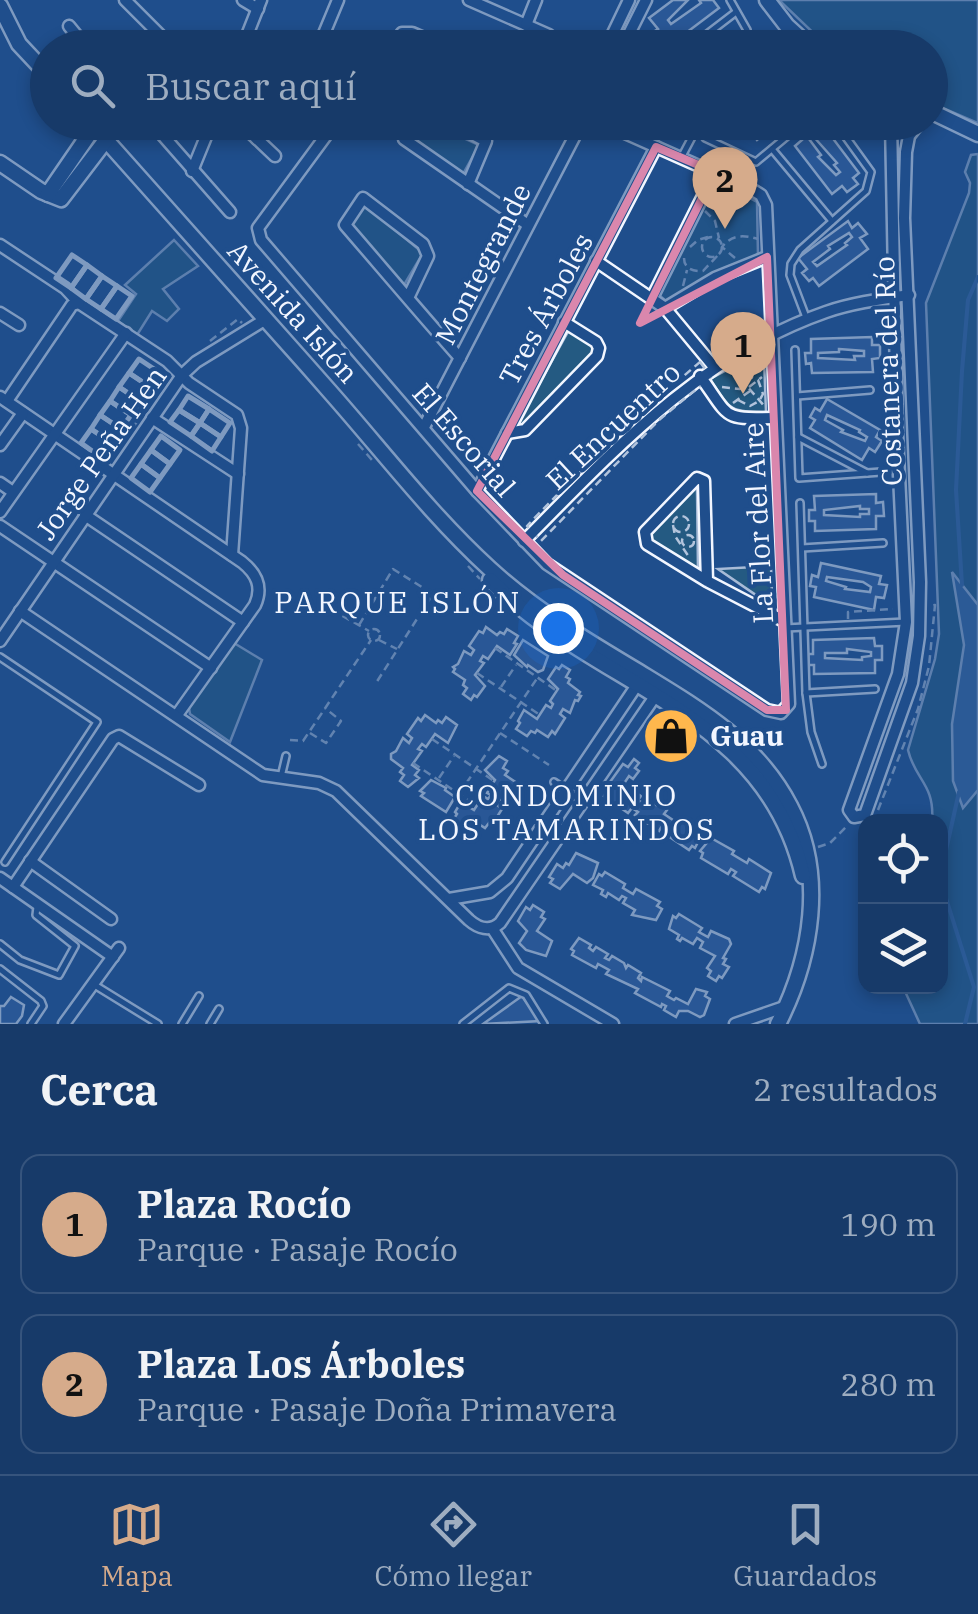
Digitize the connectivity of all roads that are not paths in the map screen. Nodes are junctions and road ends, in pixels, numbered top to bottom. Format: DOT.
graph roads {
  1 [pos="125,0"];
  2 [pos="242,0"];
  3 [pos="338,0"];
  4 [pos="469,0"];
  5 [pos="536,0"];
  6 [pos="628,0"];
  7 [pos="730,0"];
  8 [pos="767,0"];
  9 [pos="644,4"];
  10 [pos="260,5"];
  11 [pos="0,6"];
  12 [pos="736,12"];
  13 [pos="526,24"];
  14 [pos="69,26"];
  15 [pos="72,30"];
  16 [pos="155,30"];
  17 [pos="250,30"];
  18 [pos="326,30"];
  19 [pos="540,30"];
  20 [pos="614,30"];
  21 [pos="631,30"];
  22 [pos="712,30"];
  23 [pos="747,30"];
  24 [pos="791,30"];
  25 [pos="30,55"];
  26 [pos="948,120"];
  27 [pos="978,134"];
  28 [pos="82,140"];
  29 [pos="106,140"];
  30 [pos="166,140"];
  31 [pos="205,140"];
  32 [pos="257,140"];
  33 [pos="323,140"];
  34 [pos="405,140"];
  35 [pos="484,140"];
  36 [pos="573,140"];
  37 [pos="640,140"];
  38 [pos="691,140"];
  39 [pos="709,140"];
  40 [pos="783,140"];
  41 [pos="848,140"];
  42 [pos="891,140"];
  43 [pos="908,140"];
  44 [pos="656,147"];
  45 [pos="772,149"];
  46 [pos="684,154"];
  47 [pos="274,156"];
  48 [pos="0,163"];
  49 [pos="192,172"];
  50 [pos="715,172"];
  51 [pos="468,184"];
  52 [pos="48,194"];
  53 [pos="230,212"];
  54 [pos="832,221"];
  55 [pos="528,225"];
  56 [pos="0,245"];
  57 [pos="767,257"];
  58 [pos="596,261"];
  59 [pos="909,295"];
  60 [pos="408,298"];
  61 [pos="652,298"];
  62 [pos="893,298"];
  63 [pos="79,303"];
  64 [pos="664,308"];
  65 [pos="0,313"];
  66 [pos="266,319"];
  67 [pos="806,320"];
  68 [pos="564,322"];
  69 [pos="19,325"];
  70 [pos="126,332"];
  71 [pos="772,333"];
  72 [pos="796,350"];
  73 [pos="460,358"];
  74 [pos="719,363"];
  75 [pos="182,375"];
  76 [pos="700,376"];
  77 [pos="870,390"];
  78 [pos="797,396"];
  79 [pos="3,399"];
  80 [pos="22,412"];
  81 [pos="798,417"];
  82 [pos="152,418"];
  83 [pos="783,418"];
  84 [pos="424,427"];
  85 [pos="507,433"];
  86 [pos="55,434"];
  87 [pos="798,437"];
  88 [pos="0,445"];
  89 [pos="881,472"];
  90 [pos="868,473"];
  91 [pos="113,474"];
  92 [pos="238,474"];
  93 [pos="790,478"];
  94 [pos="800,478"];
  95 [pos="0,483"];
  96 [pos="477,491"];
  97 [pos="13,492"];
  98 [pos="800,503"];
  99 [pos="0,512"];
  100 [pos="85,516"];
  101 [pos="0,526"];
  102 [pos="524,542"];
  103 [pos="883,543"];
  104 [pos="802,548"];
  105 [pos="232,554"];
  106 [pos="54,560"];
  107 [pos="706,580"];
  108 [pos="20,611"];
  109 [pos="243,622"];
  110 [pos="906,622"];
  111 [pos="920,622"];
  112 [pos="784,624"];
  113 [pos="805,627"];
  114 [pos="0,641"];
  115 [pos="0,657"];
  116 [pos="210,668"];
  117 [pos="640,680"];
  118 [pos="876,689"];
  119 [pos="658,691"];
  120 [pos="806,693"];
  121 [pos="781,713"];
  122 [pos="177,715"];
  123 [pos="286,756"];
  124 [pos="822,764"];
  125 [pos="280,780"];
  126 [pos="554,782"];
  127 [pos="200,786"];
  128 [pos="568,791"];
  129 [pos="582,801"];
  130 [pos="30,861"];
  131 [pos="5,862"];
  132 [pos="0,878"];
  133 [pos="12,887"];
  134 [pos="490,892"];
  135 [pos="448,900"];
  136 [pos="38,904"];
  137 [pos="510,909"];
  138 [pos="111,919"];
  139 [pos="492,928"];
  140 [pos="808,931"];
  141 [pos="0,944"];
  142 [pos="0,969"];
  143 [pos="93,984"];
  144 [pos="199,996"];
  145 [pos="788,1005"];
  146 [pos="219,1009"];
  147 [pos="31,1024"];
  148 [pos="64,1024"];
  149 [pos="158,1024"];
  150 [pos="182,1024"];
  151 [pos="210,1024"];
  152 [pos="464,1024"];
  153 [pos="544,1024"];
  154 [pos="613,1024"];
  155 [pos="735,1024"];
  156 [pos="778,1024"];
  1 -- 16 [label="street"];
  2 -- 10 [label="street"];
  3 -- 18 [label="street"];
  4 -- 13 [label="street"];
  5 -- 13 [label="street"];
  6 -- 9 [label="street"];
  6 -- 20 [label="street"];
  7 -- 12 [label="lane"];
  8 -- 24 [label="main road"];
  9 -- 21 [label="street"];
  10 -- 17 [label="street"];
  11 -- 25 [label="main road"];
  12 -- 22 [label="lane"];
  12 -- 23 [label="lane"];
  13 -- 19 [label="street"];
  14 -- 15 [label="street"];
  26 -- 27 [label="main road"];
  28 -- 52 [label="main road"];
  29 -- 52 [label="main road"];
  29 -- 66 [label="main road, Avenida Islón"];
  30 -- 49 [label="street"];
  31 -- 49 [label="street"];
  32 -- 47 [label="street"];
  33 -- 84 [label="street, El Escorial"];
  34 -- 51 [label="street"];
  35 -- 51 [label="street"];
  36 -- 55 [label="street, Montegrande"];
  37 -- 44 [label="street, La Flor del Aire"];
  38 -- 46 [label="lane"];
  39 -- 45 [label="lane"];
  40 -- 45 [label="lane"];
  41 -- 54 [label="lane"];
  42 -- 62 [label="street, Costanera del Río"];
  43 -- 59 [label="street, Costanera del Río"];
  44 -- 46 [label="street, La Flor del Aire"];
  44 -- 58 [label="street, Tres Árboles"];
  45 -- 54 [label="lane"];
  46 -- 50 [label="street, La Flor del Aire"];
  48 -- 52 [label="main road"];
  49 -- 53 [label="street"];
  50 -- 57 [label="street, La Flor del Aire"];
  50 -- 61 [label="street"];
  51 -- 55 [label="street"];
  54 -- 67 [label="lane"];
  55 -- 73 [label="street, Montegrande"];
  56 -- 63 [label="street"];
  57 -- 64 [label="street"];
  57 -- 71 [label="street, La Flor del Aire"];
  58 -- 61 [label="street"];
  58 -- 68 [label="street, Tres Árboles"];
  59 -- 62 [label="street, El Encuentro"];
  59 -- 111 [label="street, Costanera del Río"];
  60 -- 60 [label="street"];
  60 -- 73 [label="street"];
  61 -- 64 [label="street"];
  62 -- 67 [label="street, El Encuentro"];
  62 -- 110 [label="street, Costanera del Río"];
  63 -- 70 [label="street"];
  63 -- 79 [label="street"];
  64 -- 74 [label="street"];
  65 -- 69 [label="street"];
  66 -- 75 [label="street, Jorge Peña Hen"];
  66 -- 117 [label="main road, Avenida Islón"];
  67 -- 71 [label="street, El Encuentro"];
  68 -- 85 [label="street, Tres Árboles"];
  68 -- 85 [label="street"];
  70 -- 75 [label="street"];
  70 -- 86 [label="street"];
  71 -- 74 [label="street, El Encuentro"];
  71 -- 83 [label="street, La Flor del Aire"];
  72 -- 78 [label="lane"];
  73 -- 84 [label="street, Montegrande"];
  74 -- 76 [label="street, El Encuentro"];
  75 -- 82 [label="street, Jorge Peña Hen"];
  75 -- 92 [label="street"];
  76 -- 83 [label="street"];
  76 -- 102 [label="street, El Encuentro"];
  77 -- 78 [label="lane"];
  78 -- 81 [label="lane"];
  79 -- 80 [label="street"];
  80 -- 86 [label="street"];
  80 -- 88 [label="street"];
  81 -- 83 [label="lane"];
  81 -- 87 [label="lane"];
  82 -- 91 [label="street, Jorge Peña Hen"];
  82 -- 92 [label="street"];
  83 -- 112 [label="street, La Flor del Aire"];
  84 -- 96 [label="street, El Escorial"];
  85 -- 96 [label="street, Tres Árboles"];
  86 -- 91 [label="street"];
  86 -- 97 [label="street"];
  87 -- 90 [label="lane"];
  87 -- 94 [label="lane"];
  89 -- 90 [label="lane"];
  90 -- 94 [label="lane"];
  91 -- 100 [label="street, Jorge Peña Hen"];
  91 -- 105 [label="street"];
  92 -- 105 [label="street"];
  93 -- 94 [label="lane"];
  95 -- 97 [label="street"];
  96 -- 102 [label="street, El Escorial"];
  97 -- 99 [label="street"];
  98 -- 104 [label="lane"];
  100 -- 106 [label="street, Jorge Peña Hen"];
  100 -- 109 [label="street"];
  101 -- 106 [label="street"];
  102 -- 121 [label="street, El Escorial"];
  103 -- 104 [label="lane"];
  104 -- 113 [label="lane"];
  105 -- 109 [label="street"];
  106 -- 108 [label="street, Jorge Peña Hen"];
  106 -- 116 [label="street"];
  107 -- 107 [label="street"];
  107 -- 112 [label="street"];
  108 -- 114 [label="street, Jorge Peña Hen"];
  108 -- 122 [label="street"];
  109 -- 116 [label="street"];
  110 -- 111 [label="street"];
  110 -- 111 [label="street, Costanera del Río"];
  110 -- 113 [label="lane"];
  112 -- 113 [label="lane"];
  112 -- 121 [label="street, La Flor del Aire"];
  113 -- 120 [label="lane"];
  115 -- 131 [label="lane"];
  116 -- 122 [label="street"];
  117 -- 119 [label="main road, Avenida Islón"];
  117 -- 128 [label="street"];
  118 -- 120 [label="lane"];
  119 -- 129 [label="street"];
  119 -- 140 [label="main road, Avenida Islón"];
  119 -- 140 [label="main road, Avenida Islón"];
  120 -- 124 [label="lane"];
  122 -- 125 [label="street"];
  123 -- 125 [label="lane"];
  125 -- 135 [label="street"];
  126 -- 128 [label="lane"];
  127 -- 130 [label="street"];
  128 -- 129 [label="lane"];
  128 -- 134 [label="street"];
  129 -- 137 [label="street"];
  130 -- 133 [label="street"];
  130 -- 138 [label="street"];
  132 -- 133 [label="street"];
  133 -- 136 [label="street"];
  134 -- 135 [label="street"];
  134 -- 137 [label="street"];
  135 -- 139 [label="street"];
  136 -- 141 [label="lane"];
  136 -- 143 [label="street"];
  137 -- 139 [label="street"];
  139 -- 154 [label="street"];
  140 -- 145 [label="main road, Avenida Islón"];
  142 -- 147 [label="lane"];
  143 -- 148 [label="street"];
  143 -- 149 [label="lane"];
  144 -- 150 [label="lane"];
  145 -- 155 [label="street"];
  145 -- 156 [label="main road, Avenida Islón"];
  146 -- 151 [label="lane"];
  152 -- 153 [label="lane"];
}
